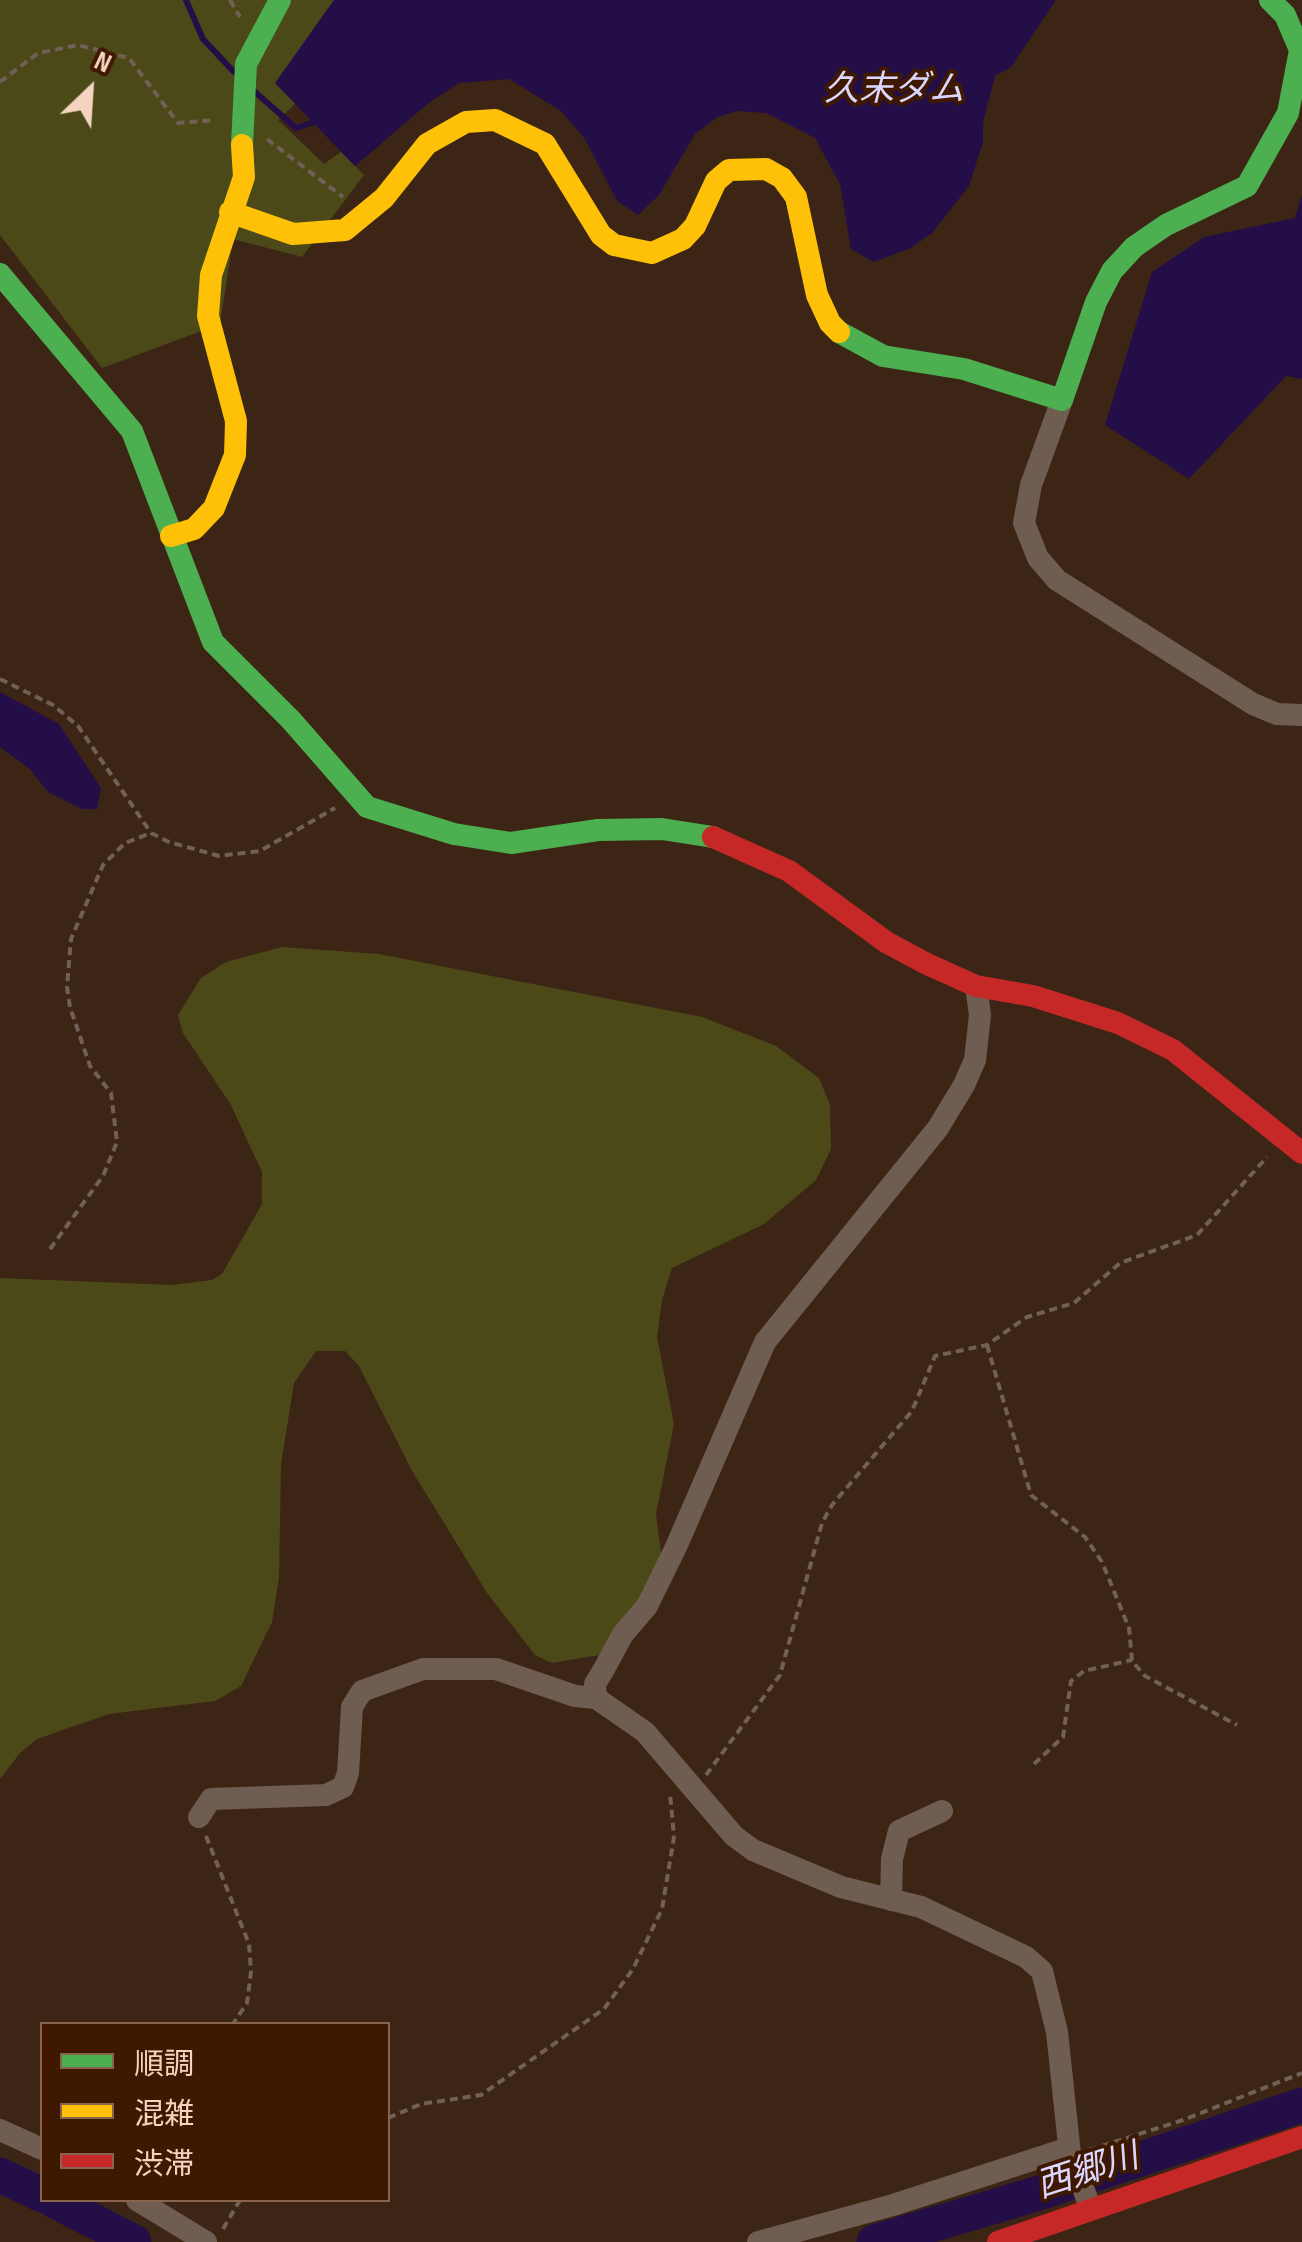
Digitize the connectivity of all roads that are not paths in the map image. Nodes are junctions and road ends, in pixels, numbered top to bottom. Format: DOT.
graph roads {
  1 [pos="280,0"];
  2 [pos="1270,0"];
  3 [pos="230,212"];
  4 [pos="0,274"];
  5 [pos="1062,400"];
  6 [pos="171,536"];
  7 [pos="1302,715"];
  8 [pos="976,986"];
  9 [pos="1292,1146"];
  10 [pos="596,1698"];
  11 [pos="942,1811"];
  12 [pos="199,1817"];
  13 [pos="891,1900"];
  14 [pos="0,2130"];
  15 [pos="1302,2137"];
  16 [pos="40,2148"];
  17 [pos="1070,2152"];
  18 [pos="1088,2201"];
  19 [pos="140,2202"];
  20 [pos="206,2242"];
  21 [pos="758,2242"];
  22 [pos="998,2242"];
  1 -- 3 [label="street"];
  2 -- 5 [label="street"];
  3 -- 5 [label="street"];
  3 -- 6 [label="street"];
  4 -- 6 [label="street"];
  5 -- 7 [label="street"];
  6 -- 8 [label="street"];
  8 -- 9 [label="street"];
  8 -- 10 [label="street"];
  10 -- 12 [label="street"];
  10 -- 13 [label="street"];
  11 -- 13 [label="street"];
  13 -- 17 [label="street"];
  14 -- 16 [label="street"];
  15 -- 18 [label="street"];
  17 -- 18 [label="street"];
  17 -- 21 [label="street"];
  18 -- 22 [label="street"];
  19 -- 20 [label="street"];
}
